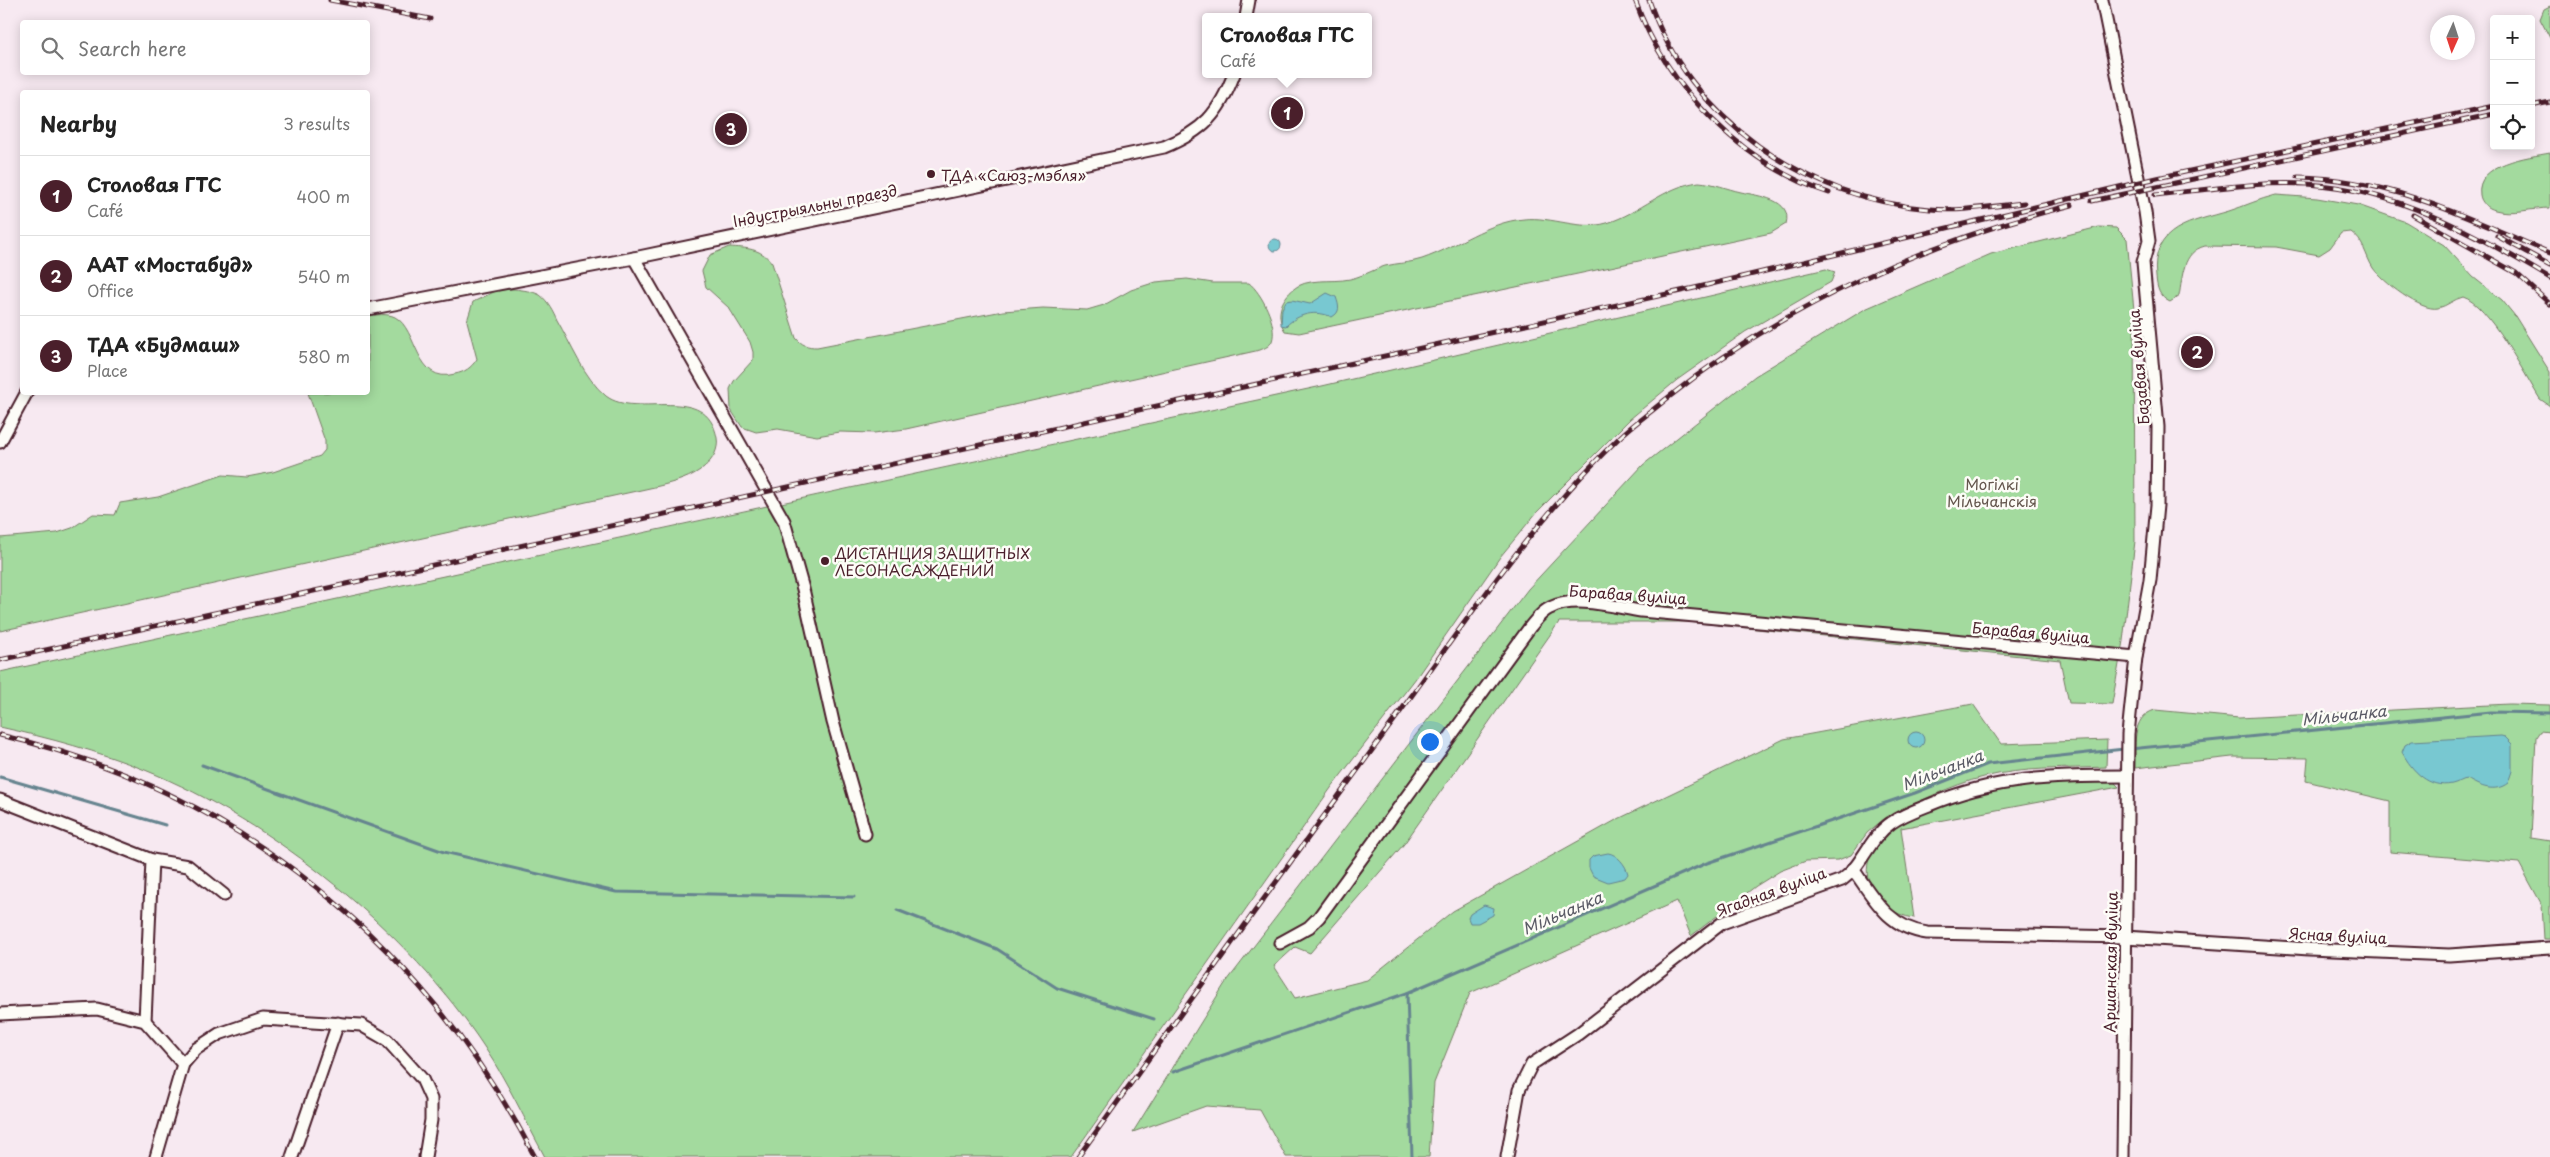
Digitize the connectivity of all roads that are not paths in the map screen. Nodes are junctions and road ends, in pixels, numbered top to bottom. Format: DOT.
graph roads {
  1 [pos="1249,0"];
  2 [pos="2102,0"];
  3 [pos="1247,13"];
  4 [pos="1232,78"];
  5 [pos="634,258"];
  6 [pos="370,308"];
  7 [pos="25,395"];
  8 [pos="0,442"];
  9 [pos="2136,657"];
  10 [pos="2128,734"];
  11 [pos="2127,772"];
  12 [pos="0,800"];
  13 [pos="865,834"];
  14 [pos="152,860"];
  15 [pos="1854,869"];
  16 [pos="224,895"];
  17 [pos="2125,937"];
  18 [pos="1280,943"];
  19 [pos="2550,948"];
  20 [pos="0,1014"];
  21 [pos="145,1021"];
  22 [pos="338,1023"];
  23 [pos="183,1064"];
  24 [pos="156,1157"];
  25 [pos="292,1157"];
  26 [pos="424,1157"];
  27 [pos="1506,1157"];
  28 [pos="2123,1157"];
  1 -- 3 [label="street"];
  2 -- 9 [label="street, Базавая вуліца"];
  4 -- 5 [label="street, Індустрыяльны праезд"];
  5 -- 6 [label="street, Індустрыяльны праезд"];
  5 -- 13 [label="street"];
  7 -- 8 [label="street"];
  9 -- 10 [label="street, Базавая вуліца"];
  9 -- 18 [label="street, Баравая вуліца"];
  10 -- 11 [label="street, Аршанская вуліца"];
  11 -- 15 [label="street, Ягадная вуліца"];
  11 -- 17 [label="street, Аршанская вуліца"];
  12 -- 14 [label="street"];
  14 -- 16 [label="street"];
  14 -- 21 [label="street"];
  15 -- 17 [label="street, Ясная вуліца"];
  15 -- 27 [label="street, Ягадная вуліца"];
  17 -- 19 [label="street, Ясная вуліца"];
  17 -- 28 [label="street, Аршанская вуліца"];
  20 -- 21 [label="street"];
  21 -- 23 [label="street"];
  22 -- 23 [label="street"];
  22 -- 25 [label="street"];
  22 -- 26 [label="street"];
  23 -- 24 [label="street"];
}
